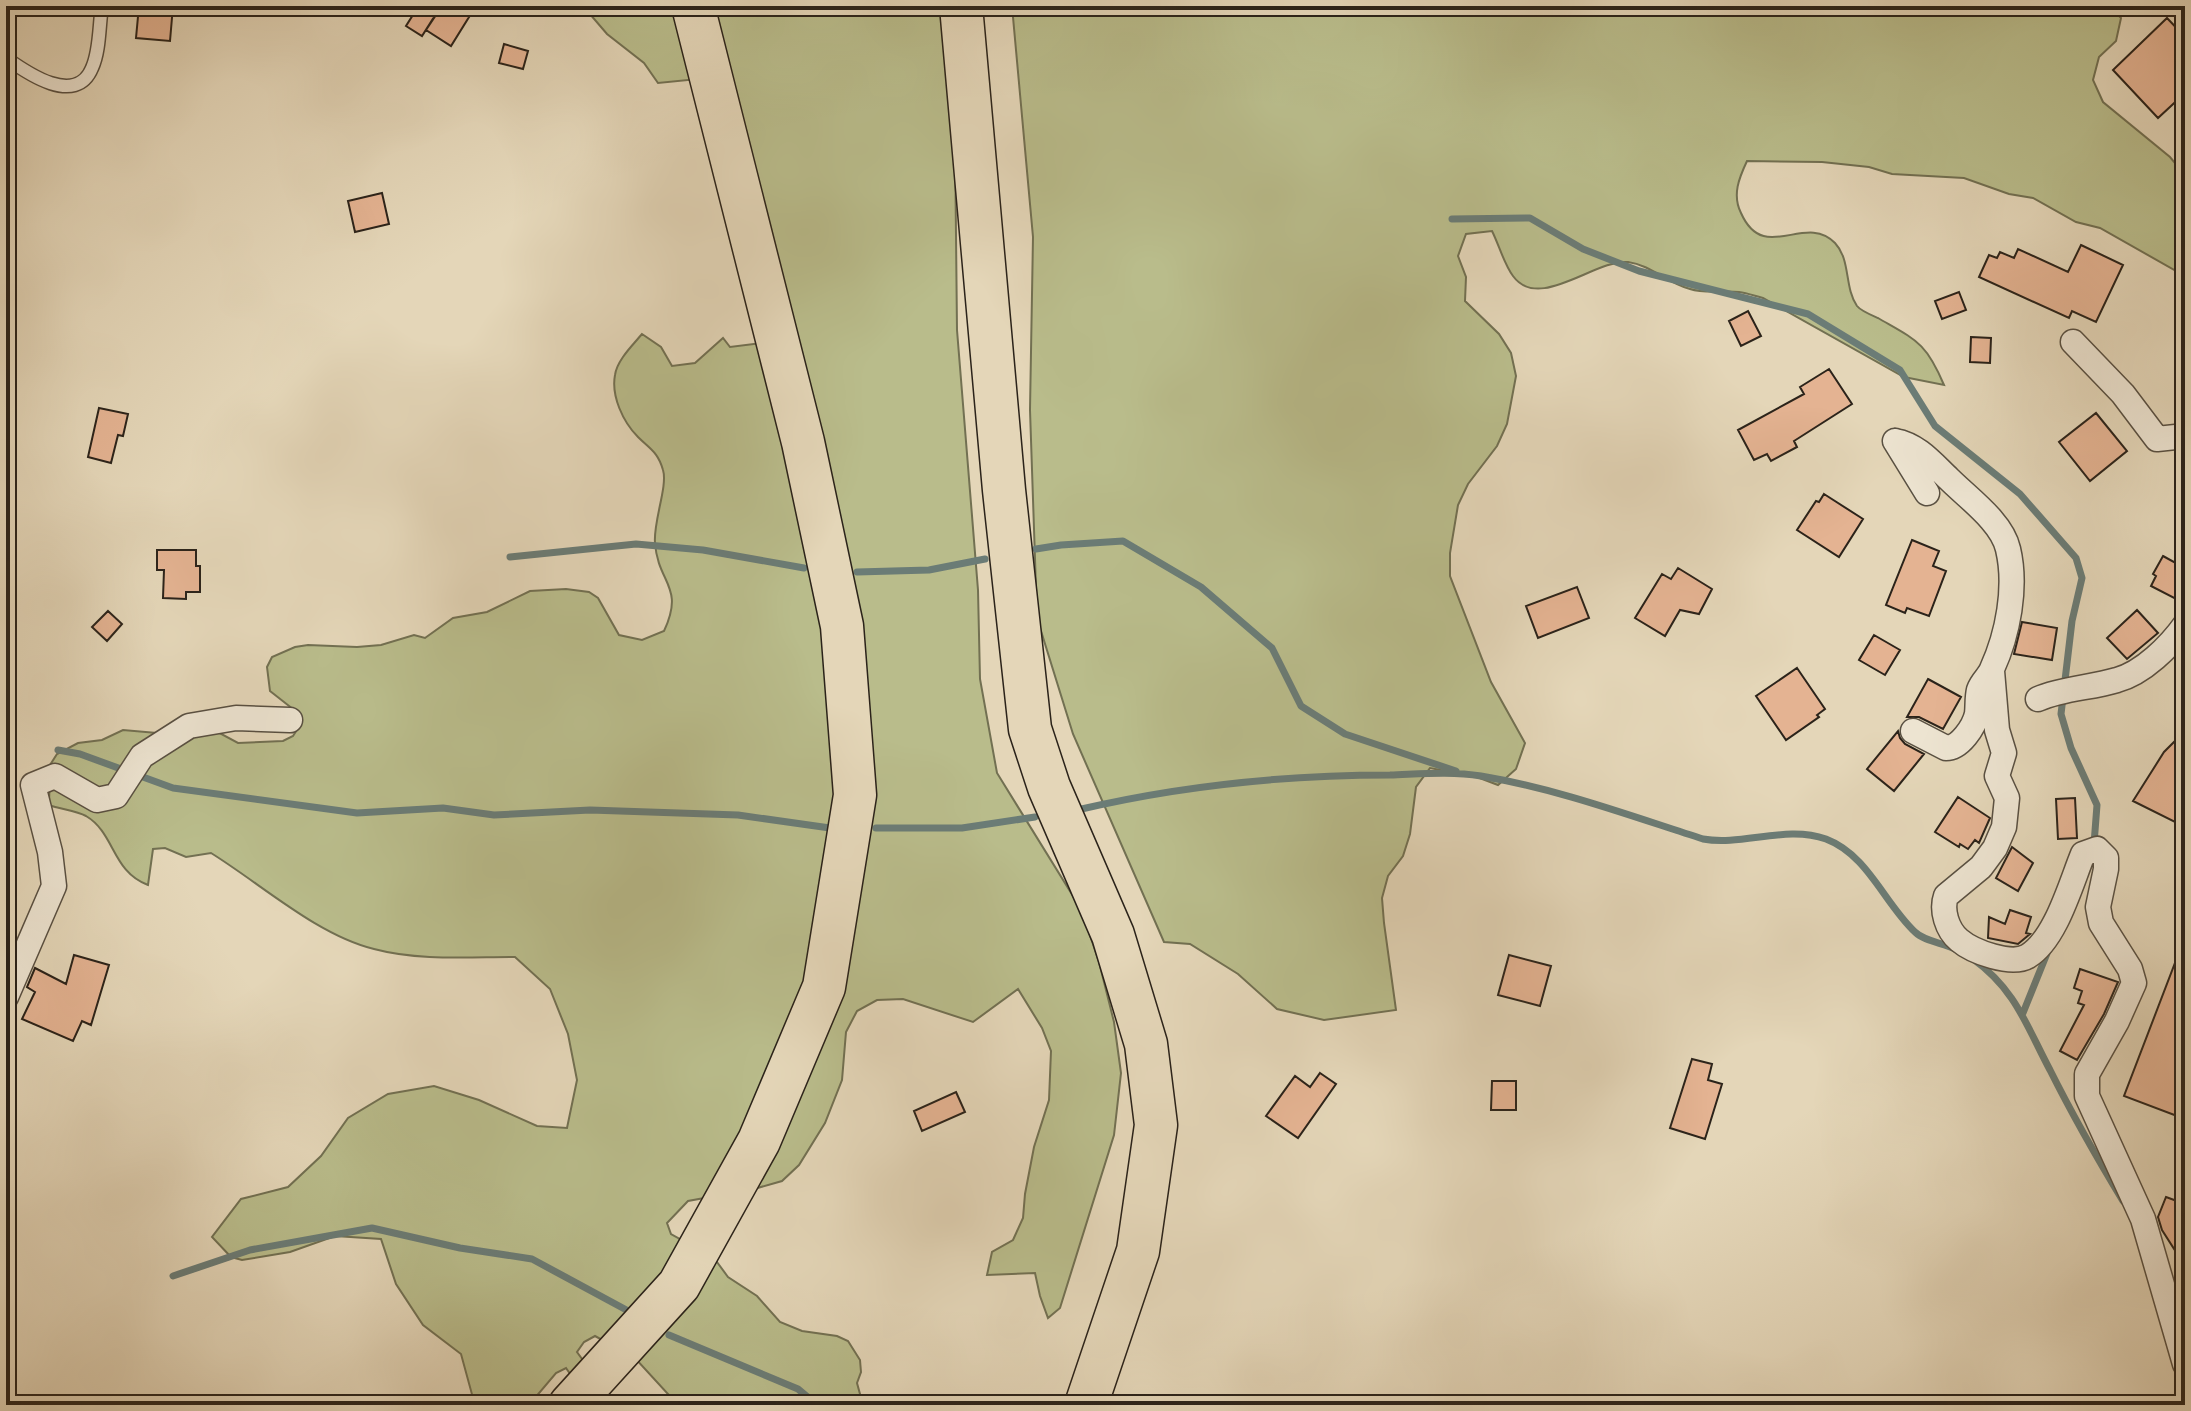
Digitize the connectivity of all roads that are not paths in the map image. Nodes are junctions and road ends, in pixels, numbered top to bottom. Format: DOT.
graph roads {
  1 [pos="102,6"];
  2 [pos="693,6"];
  3 [pos="961,6"];
  4 [pos="6,58"];
  5 [pos="2073,342"];
  6 [pos="2185,436"];
  7 [pos="1927,493"];
  8 [pos="2185,625"];
  9 [pos="1992,671"];
  10 [pos="2038,699"];
  11 [pos="290,720"];
  12 [pos="1913,731"];
  13 [pos="6,997"];
  14 [pos="2185,1364"];
  15 [pos="570,1405"];
  16 [pos="1086,1405"];
  1 -- 4 [label="lane"];
  2 -- 15 [label="highway"];
  3 -- 16 [label="highway"];
  5 -- 6 [label="street"];
  7 -- 9 [label="street"];
  8 -- 10 [label="street"];
  9 -- 12 [label="street"];
  9 -- 14 [label="street"];
  11 -- 13 [label="street"];
}
